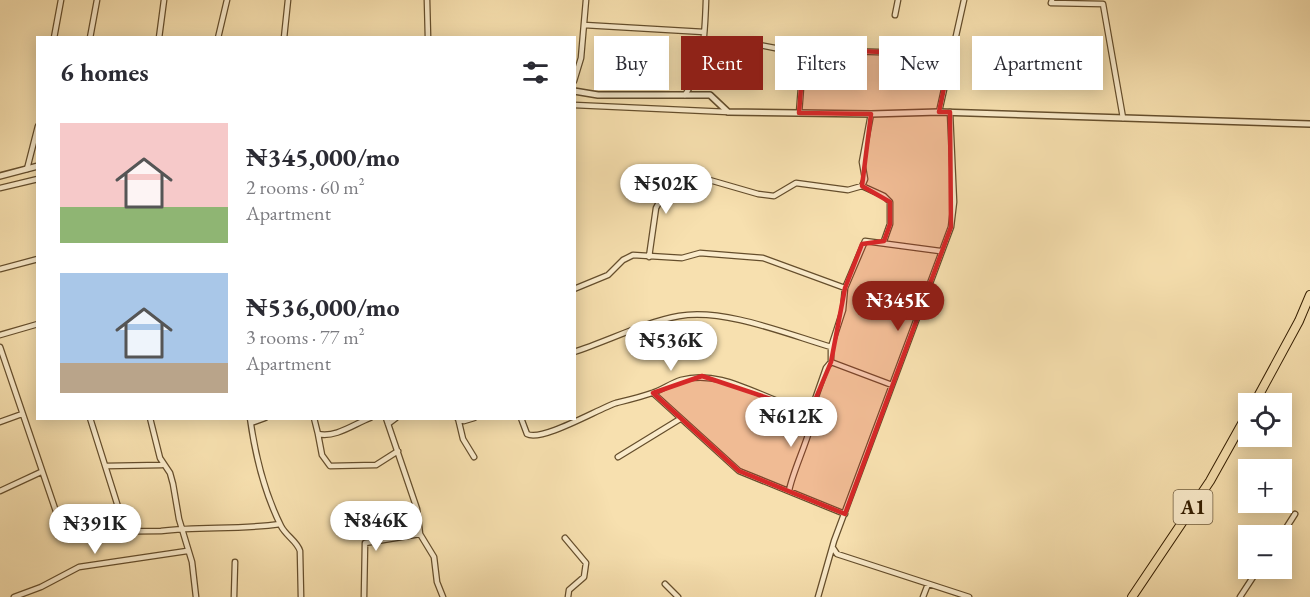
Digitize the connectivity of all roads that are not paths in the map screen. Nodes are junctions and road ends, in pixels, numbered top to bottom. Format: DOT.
graph roads {
  1 [pos="61,0"];
  2 [pos="98,0"];
  3 [pos="164,0"];
  4 [pos="227,0"];
  5 [pos="288,0"];
  6 [pos="427,0"];
  7 [pos="586,0"];
  8 [pos="706,0"];
  9 [pos="898,0"];
  10 [pos="964,0"];
  11 [pos="1052,0"];
  12 [pos="895,15"];
  13 [pos="584,25"];
  14 [pos="704,32"];
  15 [pos="54,36"];
  16 [pos="90,36"];
  17 [pos="159,36"];
  18 [pos="218,36"];
  19 [pos="284,36"];
  20 [pos="428,36"];
  21 [pos="704,36"];
  22 [pos="956,36"];
  23 [pos="576,74"];
  24 [pos="689,90"];
  25 [pos="801,90"];
  26 [pos="944,90"];
  27 [pos="576,92"];
  28 [pos="685,95"];
  29 [pos="576,105"];
  30 [pos="728,112"];
  31 [pos="939,112"];
  32 [pos="950,112"];
  33 [pos="799,113"];
  34 [pos="871,114"];
  35 [pos="1124,118"];
  36 [pos="1310,124"];
  37 [pos="36,134"];
  38 [pos="36,167"];
  39 [pos="27,169"];
  40 [pos="0,176"];
  41 [pos="36,179"];
  42 [pos="862,186"];
  43 [pos="0,188"];
  44 [pos="884,242"];
  45 [pos="940,250"];
  46 [pos="649,258"];
  47 [pos="36,260"];
  48 [pos="0,270"];
  49 [pos="576,288"];
  50 [pos="845,288"];
  51 [pos="1310,295"];
  52 [pos="36,325"];
  53 [pos="0,335"];
  54 [pos="0,347"];
  55 [pos="831,347"];
  56 [pos="576,351"];
  57 [pos="831,362"];
  58 [pos="891,385"];
  59 [pos="652,393"];
  60 [pos="1260,393"];
  61 [pos="814,411"];
  62 [pos="22,414"];
  63 [pos="680,419"];
  64 [pos="91,420"];
  65 [pos="151,420"];
  66 [pos="314,420"];
  67 [pos="366,420"];
  68 [pos="458,420"];
  69 [pos="522,420"];
  70 [pos="251,421"];
  71 [pos="387,421"];
  72 [pos="0,422"];
  73 [pos="1238,431"];
  74 [pos="318,434"];
  75 [pos="398,451"];
  76 [pos="474,457"];
  77 [pos="618,457"];
  78 [pos="162,465"];
  79 [pos="106,466"];
  80 [pos="41,472"];
  81 [pos="0,491"];
  82 [pos="789,491"];
  83 [pos="845,514"];
  84 [pos="1295,514"];
  85 [pos="280,524"];
  86 [pos="1288,525"];
  87 [pos="181,528"];
  88 [pos="126,532"];
  89 [pos="420,534"];
  90 [pos="565,538"];
  91 [pos="833,548"];
  92 [pos="187,551"];
  93 [pos="235,562"];
  94 [pos="1252,579"];
  95 [pos="665,584"];
  96 [pos="928,584"];
  97 [pos="14,597"];
  98 [pos="196,597"];
  99 [pos="234,597"];
  100 [pos="301,597"];
  101 [pos="364,597"];
  102 [pos="443,597"];
  103 [pos="568,597"];
  104 [pos="678,597"];
  105 [pos="818,597"];
  106 [pos="923,597"];
  107 [pos="969,597"];
  108 [pos="1132,597"];
  109 [pos="1240,597"];
  1 -- 15 [label="street"];
  2 -- 16 [label="street"];
  3 -- 17 [label="street"];
  4 -- 18 [label="street"];
  5 -- 19 [label="street"];
  6 -- 20 [label="street"];
  7 -- 13 [label="street"];
  8 -- 14 [label="street"];
  9 -- 12 [label="street"];
  10 -- 22 [label="street"];
  11 -- 35 [label="street"];
  13 -- 14 [label="street"];
  13 -- 23 [label="street"];
  14 -- 21 [label="street"];
  24 -- 28 [label="street"];
  25 -- 33 [label="street"];
  26 -- 31 [label="street"];
  27 -- 28 [label="street"];
  28 -- 30 [label="street"];
  29 -- 30 [label="street"];
  30 -- 33 [label="street"];
  31 -- 32 [label="street"];
  31 -- 34 [label="street"];
  32 -- 35 [label="street"];
  32 -- 45 [label="street"];
  33 -- 34 [label="street"];
  34 -- 42 [label="street"];
  35 -- 36 [label="street"];
  37 -- 39 [label="street"];
  38 -- 39 [label="street"];
  39 -- 40 [label="street"];
  41 -- 43 [label="street"];
  42 -- 44 [label="street"];
  42 -- 46 [label="street"];
  44 -- 45 [label="street"];
  44 -- 50 [label="street"];
  45 -- 58 [label="street"];
  46 -- 49 [label="street"];
  46 -- 50 [label="street"];
  47 -- 48 [label="street"];
  50 -- 55 [label="street"];
  51 -- 60 [label="highway"];
  52 -- 53 [label="street"];
  54 -- 62 [label="street"];
  55 -- 56 [label="street"];
  55 -- 57 [label="street"];
  57 -- 58 [label="street"];
  57 -- 61 [label="street"];
  58 -- 83 [label="street"];
  59 -- 61 [label="street"];
  59 -- 63 [label="street"];
  59 -- 69 [label="street"];
  61 -- 82 [label="street"];
  62 -- 72 [label="street"];
  62 -- 80 [label="street"];
  63 -- 77 [label="street"];
  63 -- 82 [label="street"];
  64 -- 79 [label="street"];
  65 -- 78 [label="street"];
  66 -- 74 [label="street"];
  67 -- 74 [label="street"];
  68 -- 76 [label="street"];
  70 -- 85 [label="street"];
  71 -- 75 [label="street"];
  73 -- 108 [label="highway, A1"];
  74 -- 75 [label="street"];
  75 -- 89 [label="street"];
  78 -- 79 [label="street"];
  78 -- 87 [label="street"];
  79 -- 88 [label="street"];
  80 -- 81 [label="street"];
  80 -- 88 [label="street"];
  82 -- 83 [label="street"];
  83 -- 91 [label="street"];
  84 -- 86 [label="street"];
  85 -- 87 [label="street"];
  85 -- 100 [label="street"];
  87 -- 88 [label="street"];
  87 -- 92 [label="street"];
  89 -- 101 [label="street"];
  89 -- 102 [label="street"];
  90 -- 103 [label="street"];
  91 -- 96 [label="street"];
  91 -- 105 [label="street"];
  92 -- 97 [label="street"];
  92 -- 98 [label="street"];
  93 -- 99 [label="street"];
  94 -- 109 [label="street"];
  95 -- 104 [label="street"];
  96 -- 106 [label="street"];
  96 -- 107 [label="street"];
}
